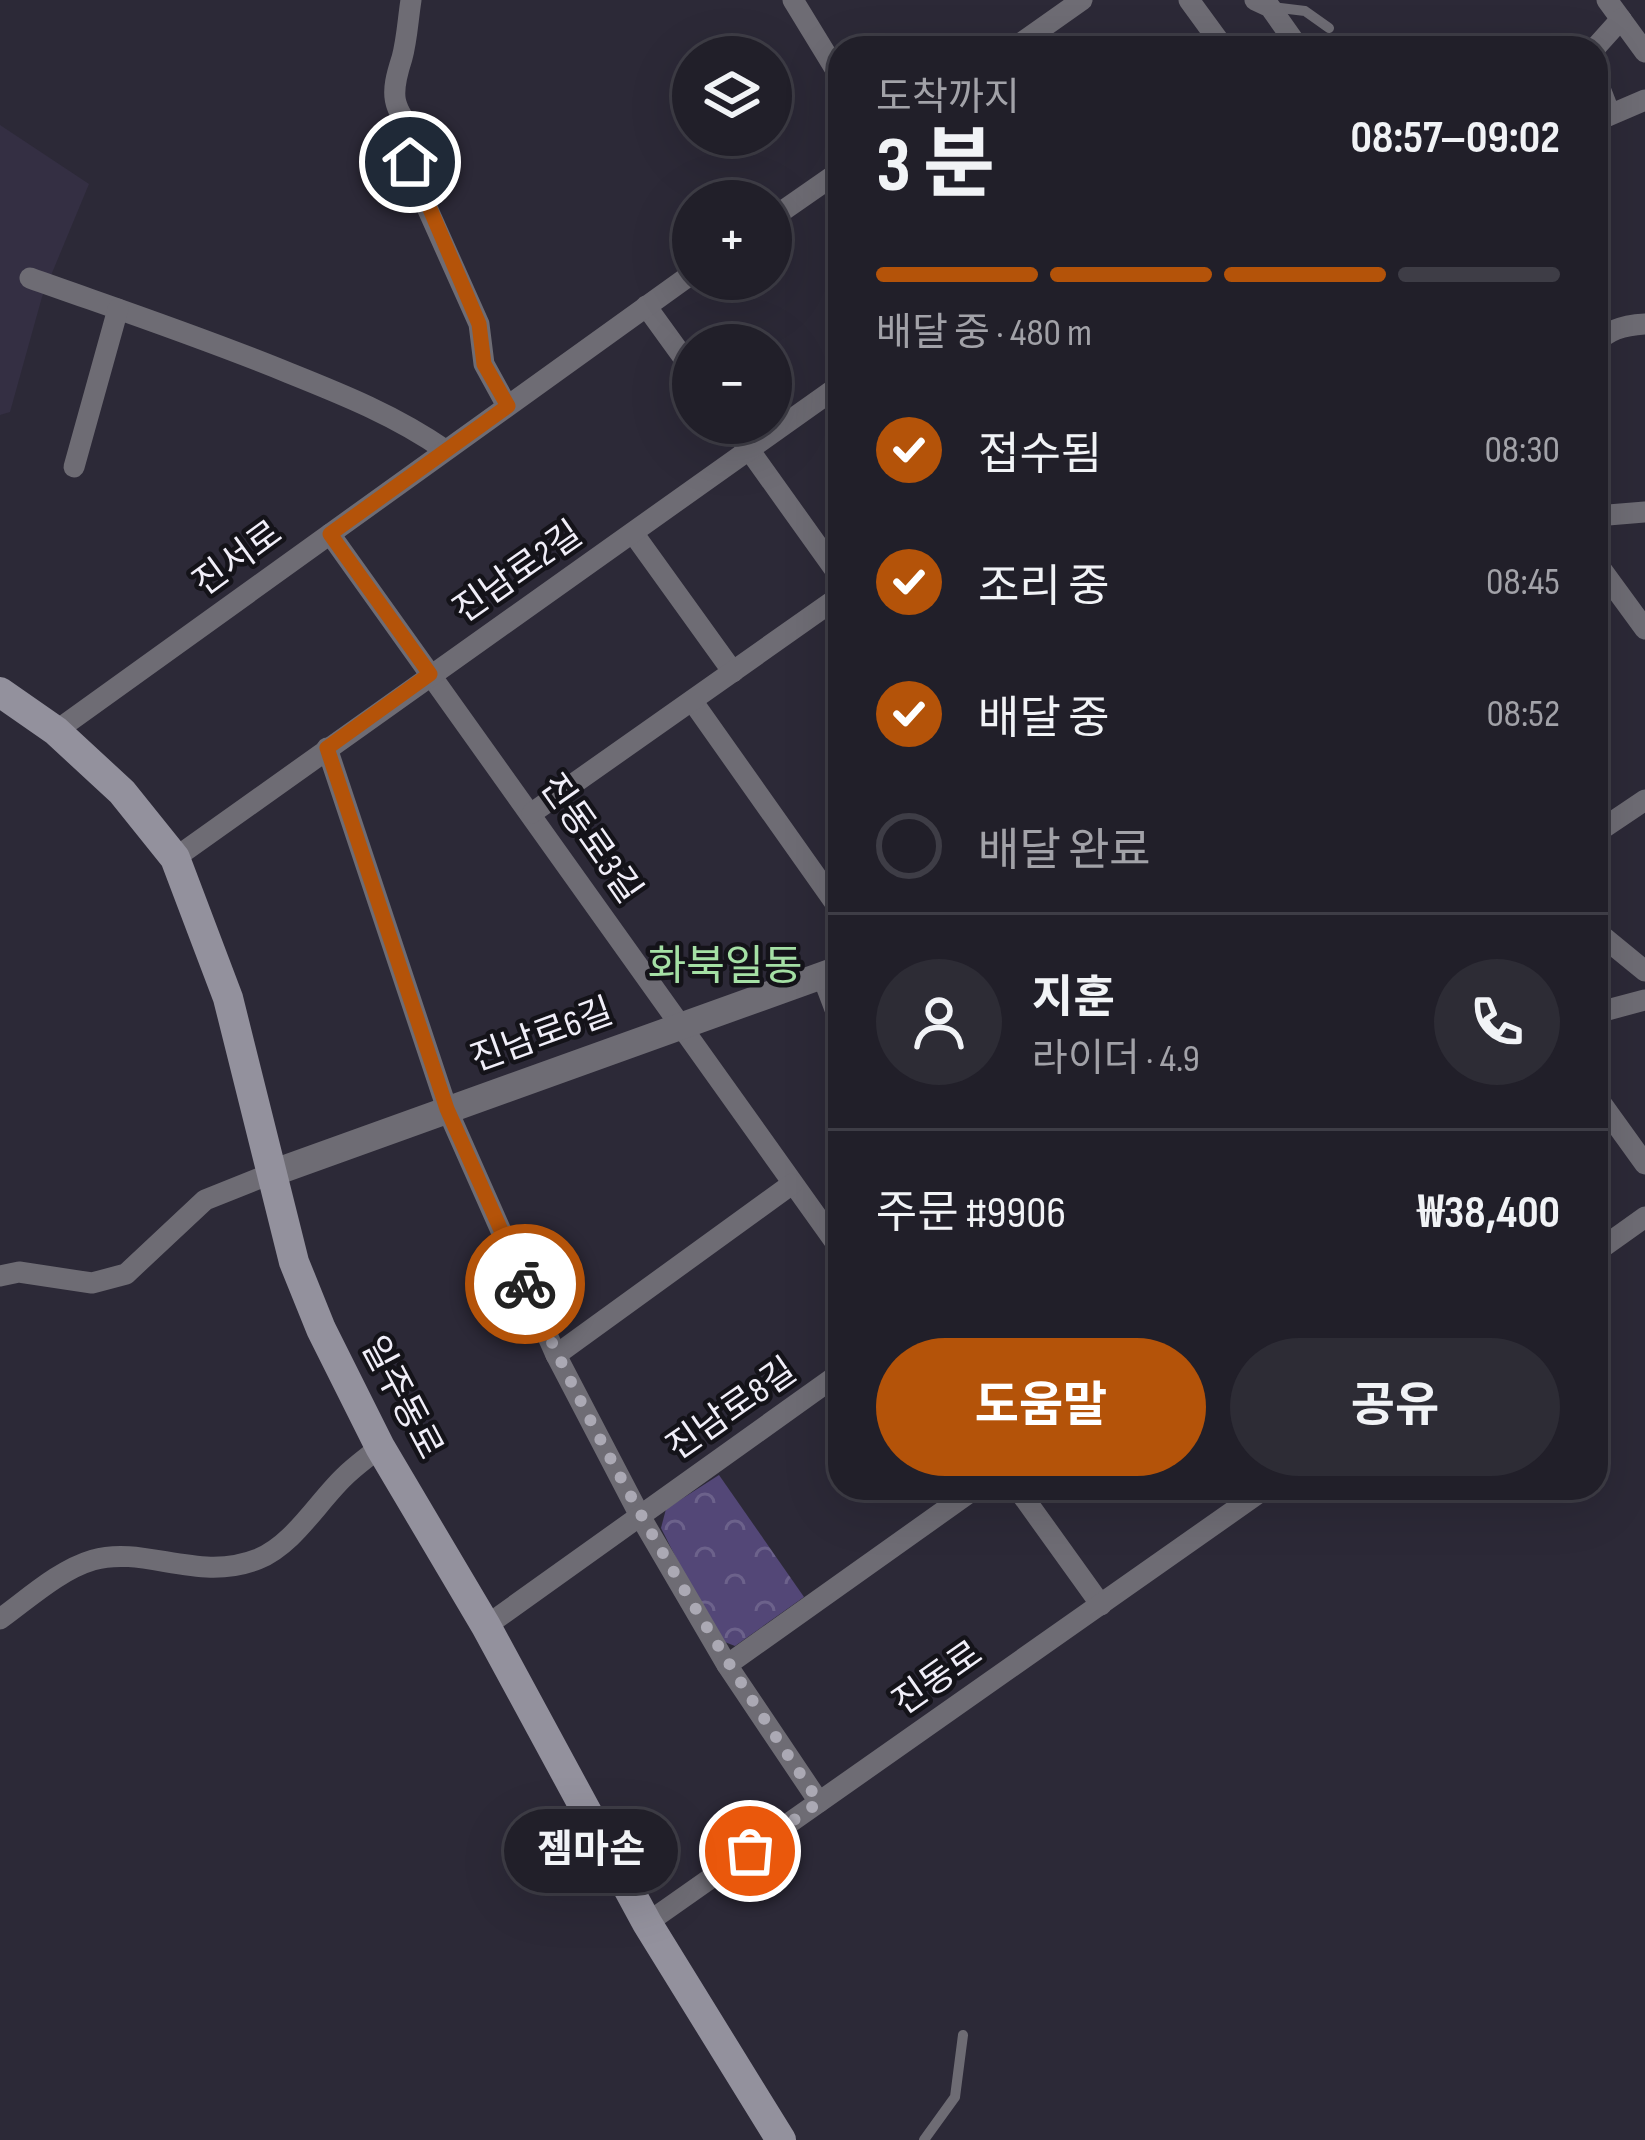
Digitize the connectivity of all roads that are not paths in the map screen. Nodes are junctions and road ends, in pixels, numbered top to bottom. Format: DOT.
graph roads {
  1 [pos="411,0"];
  2 [pos="793,0"];
  3 [pos="1082,0"];
  4 [pos="1189,0"];
  5 [pos="1607,0"];
  6 [pos="1266,2"];
  7 [pos="1621,19"];
  8 [pos="1329,28"];
  9 [pos="1031,36"];
  10 [pos="1215,36"];
  11 [pos="1290,36"];
  12 [pos="1606,36"];
  13 [pos="1645,52"];
  14 [pos="828,57"];
  15 [pos="1645,100"];
  16 [pos="1608,116"];
  17 [pos="828,179"];
  18 [pos="792,204"];
  19 [pos="30,278"];
  20 [pos="672,288"];
  21 [pos="646,306"];
  22 [pos="118,309"];
  23 [pos="1645,324"];
  24 [pos="1608,333"];
  25 [pos="672,342"];
  26 [pos="828,394"];
  27 [pos="508,406"];
  28 [pos="744,444"];
  29 [pos="445,450"];
  30 [pos="749,451"];
  31 [pos="74,467"];
  32 [pos="1645,512"];
  33 [pos="1608,515"];
  34 [pos="633,532"];
  35 [pos="330,534"];
  36 [pos="828,561"];
  37 [pos="1608,578"];
  38 [pos="828,605"];
  39 [pos="1645,629"];
  40 [pos="733,672"];
  41 [pos="430,674"];
  42 [pos="0,692"];
  43 [pos="693,702"];
  44 [pos="56,730"];
  45 [pos="327,748"];
  46 [pos="1645,800"];
  47 [pos="532,813"];
  48 [pos="1608,825"];
  49 [pos="175,858"];
  50 [pos="828,893"];
  51 [pos="1608,941"];
  52 [pos="1645,971"];
  53 [pos="828,973"];
  54 [pos="1645,1000"];
  55 [pos="1608,1010"];
  56 [pos="680,1024"];
  57 [pos="447,1109"];
  58 [pos="1608,1113"];
  59 [pos="1645,1164"];
  60 [pos="270,1174"];
  61 [pos="792,1184"];
  62 [pos="1645,1217"];
  63 [pos="828,1233"];
  64 [pos="1608,1243"];
  65 [pos="0,1276"];
  66 [pos="556,1355"];
  67 [pos="828,1382"];
  68 [pos="380,1448"];
  69 [pos="959,1500"];
  70 [pos="1026,1500"];
  71 [pos="1248,1500"];
  72 [pos="640,1516"];
  73 [pos="1101,1605"];
  74 [pos="0,1619"];
  75 [pos="486,1626"];
  76 [pos="727,1665"];
  77 [pos="819,1802"];
  78 [pos="647,1923"];
  79 [pos="963,2035"];
  80 [pos="781,2140"];
  81 [pos="924,2140"];
  1 -- 27 [label="street"];
  2 -- 14 [label="street"];
  3 -- 9 [label="street"];
  4 -- 10 [label="street"];
  5 -- 7 [label="street"];
  6 -- 8 [label="lane"];
  6 -- 11 [label="street"];
  7 -- 12 [label="street"];
  7 -- 13 [label="street"];
  15 -- 16 [label="street"];
  17 -- 18 [label="street"];
  19 -- 22 [label="street"];
  20 -- 21 [label="street, 진서로"];
  21 -- 25 [label="street"];
  21 -- 27 [label="street, 진서로"];
  22 -- 29 [label="street"];
  22 -- 31 [label="street"];
  23 -- 24 [label="street"];
  26 -- 30 [label="street, 진남로2길"];
  27 -- 29 [label="street, 진서로"];
  28 -- 30 [label="street"];
  29 -- 35 [label="street, 진서로"];
  30 -- 34 [label="street, 진남로2길"];
  30 -- 36 [label="street"];
  32 -- 33 [label="street"];
  34 -- 40 [label="street"];
  34 -- 41 [label="street, 진남로2길"];
  35 -- 41 [label="street, 진동로3길"];
  35 -- 44 [label="street, 진서로"];
  37 -- 39 [label="street"];
  38 -- 40 [label="street"];
  40 -- 43 [label="street"];
  41 -- 45 [label="street, 진남로2길"];
  41 -- 47 [label="street, 진동로3길"];
  42 -- 44 [label="main road, 일주동로"];
  43 -- 47 [label="street"];
  43 -- 50 [label="street"];
  44 -- 49 [label="main road, 일주동로"];
  45 -- 49 [label="street, 진남로2길"];
  45 -- 57 [label="street"];
  46 -- 48 [label="street"];
  47 -- 56 [label="street, 진동로3길"];
  49 -- 60 [label="main road, 일주동로"];
  51 -- 52 [label="street"];
  53 -- 56 [label="street, 진남로6길"];
  54 -- 55 [label="street"];
  56 -- 57 [label="street, 진남로6길"];
  56 -- 61 [label="street, 진동로3길"];
  57 -- 60 [label="street, 진남로6길"];
  57 -- 66 [label="street"];
  58 -- 59 [label="street"];
  60 -- 65 [label="street"];
  60 -- 68 [label="main road, 일주동로"];
  61 -- 63 [label="street, 진동로3길"];
  61 -- 66 [label="street"];
  62 -- 64 [label="street"];
  66 -- 72 [label="street"];
  67 -- 72 [label="street, 진남로8길"];
  68 -- 74 [label="street"];
  68 -- 75 [label="main road, 일주동로"];
  69 -- 76 [label="street"];
  70 -- 73 [label="street"];
  71 -- 73 [label="street, 진동로"];
  72 -- 75 [label="street, 진남로8길"];
  72 -- 76 [label="street"];
  73 -- 77 [label="street, 진동로"];
  75 -- 78 [label="main road, 일주동로"];
  76 -- 77 [label="street"];
  77 -- 78 [label="street, 진동로"];
  78 -- 80 [label="main road, 일주동로"];
  79 -- 81 [label="lane"];
}
